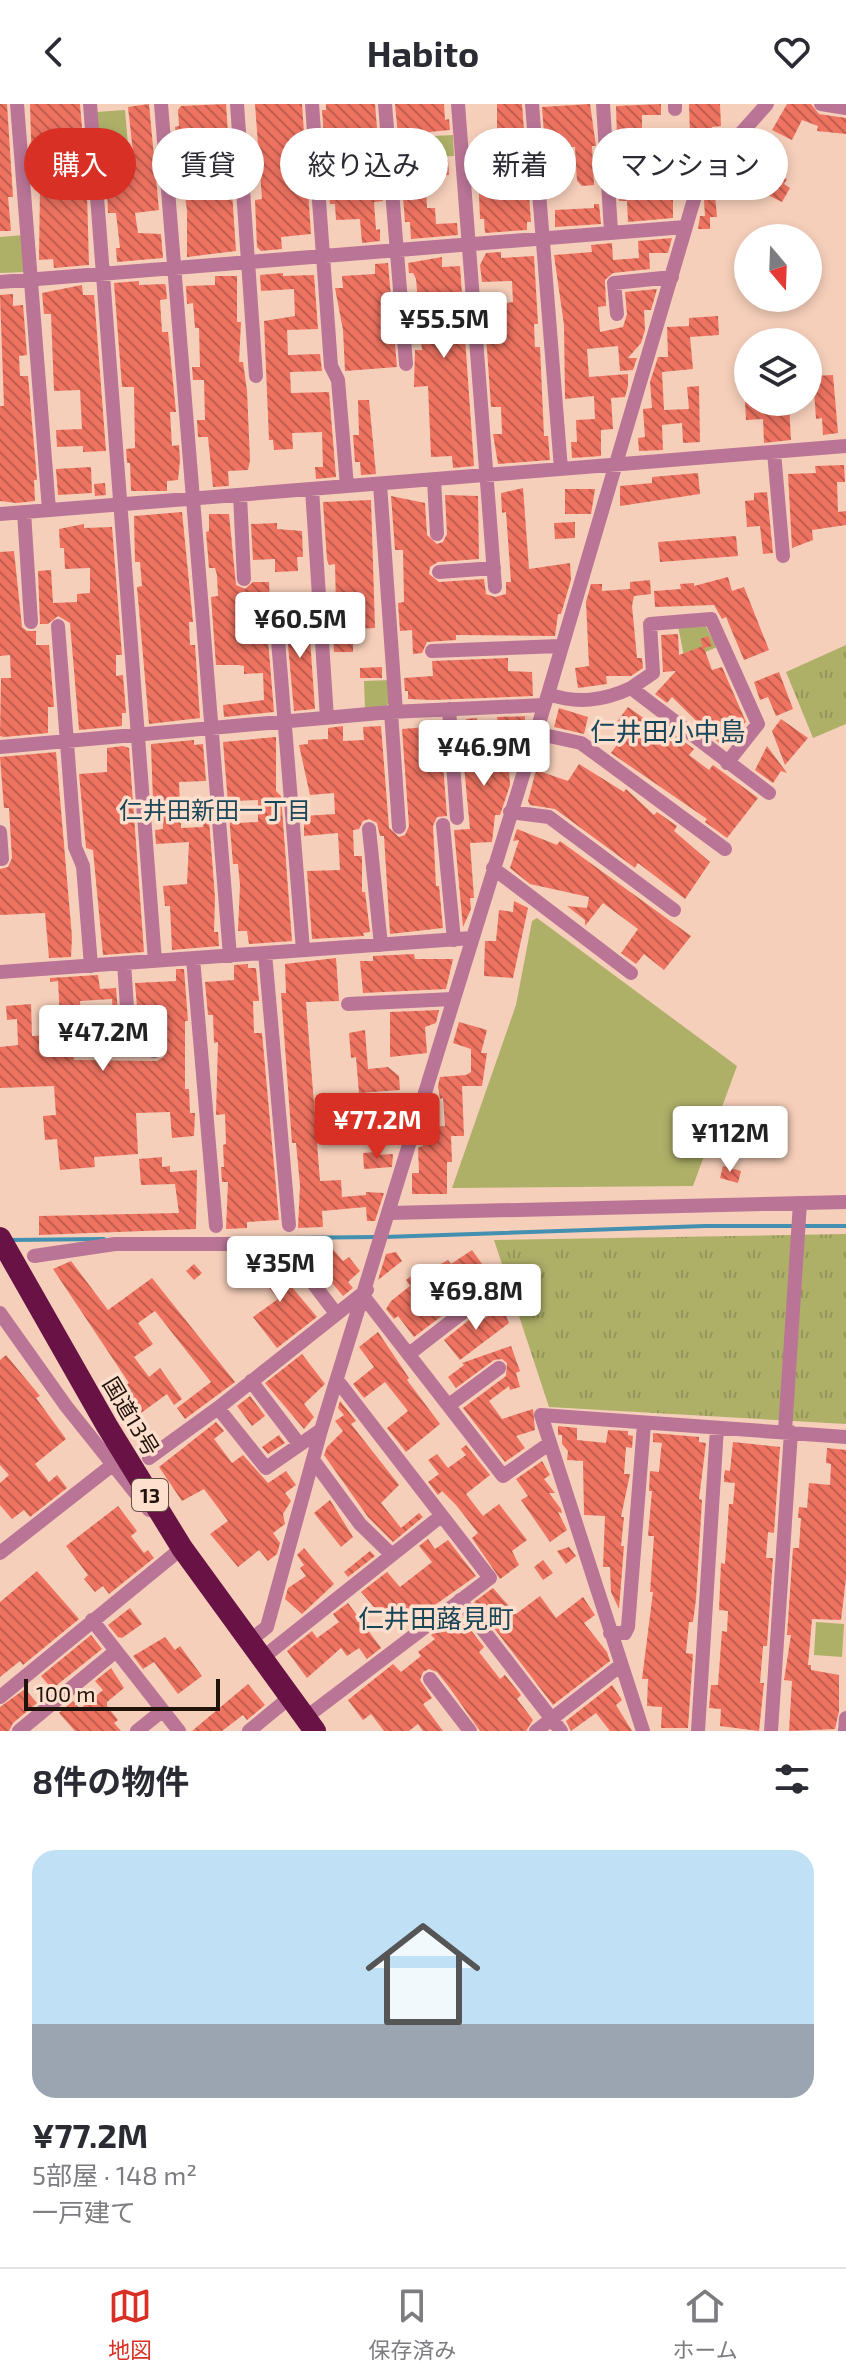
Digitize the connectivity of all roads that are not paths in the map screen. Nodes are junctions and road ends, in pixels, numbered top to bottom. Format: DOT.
graph roads {
  1 [pos="17,104"];
  2 [pos="90,104"];
  3 [pos="161,104"];
  4 [pos="237,104"];
  5 [pos="312,104"];
  6 [pos="385,104"];
  7 [pos="458,104"];
  8 [pos="532,104"];
  9 [pos="603,104"];
  10 [pos="767,104"];
  11 [pos="821,104"];
  12 [pos="846,108"];
  13 [pos="685,227"];
  14 [pos="611,231"];
  15 [pos="542,238"];
  16 [pos="469,244"];
  17 [pos="396,250"];
  18 [pos="324,256"];
  19 [pos="250,262"];
  20 [pos="174,268"];
  21 [pos="103,274"];
  22 [pos="672,277"];
  23 [pos="30,280"];
  24 [pos="0,282"];
  25 [pos="617,314"];
  26 [pos="406,364"];
  27 [pos="256,376"];
  28 [pos="846,446"];
  29 [pos="774,452"];
  30 [pos="615,467"];
  31 [pos="561,469"];
  32 [pos="487,475"];
  33 [pos="434,480"];
  34 [pos="380,484"];
  35 [pos="347,486"];
  36 [pos="312,489"];
  37 [pos="240,495"];
  38 [pos="193,499"];
  39 [pos="121,504"];
  40 [pos="49,510"];
  41 [pos="24,512"];
  42 [pos="0,514"];
  43 [pos="437,534"];
  44 [pos="783,556"];
  45 [pos="494,568"];
  46 [pos="439,572"];
  47 [pos="244,579"];
  48 [pos="495,587"];
  49 [pos="276,615"];
  50 [pos="31,622"];
  51 [pos="58,626"];
  52 [pos="560,646"];
  53 [pos="432,651"];
  54 [pos="631,688"];
  55 [pos="546,700"];
  56 [pos="449,709"];
  57 [pos="393,712"];
  58 [pos="327,718"];
  59 [pos="283,722"];
  60 [pos="211,727"];
  61 [pos="535,733"];
  62 [pos="140,734"];
  63 [pos="66,740"];
  64 [pos="0,747"];
  65 [pos="727,763"];
  66 [pos="769,793"];
  67 [pos="510,812"];
  68 [pos="457,818"];
  69 [pos="443,825"];
  70 [pos="399,827"];
  71 [pos="369,829"];
  72 [pos="0,832"];
  73 [pos="725,849"];
  74 [pos="2,859"];
  75 [pos="493,868"];
  76 [pos="674,910"];
  77 [pos="472,938"];
  78 [pos="454,940"];
  79 [pos="381,945"];
  80 [pos="303,950"];
  81 [pos="265,953"];
  82 [pos="230,956"];
  83 [pos="193,958"];
  84 [pos="155,961"];
  85 [pos="124,963"];
  86 [pos="91,966"];
  87 [pos="0,972"];
  88 [pos="631,973"];
  89 [pos="453,999"];
  90 [pos="348,1004"];
  91 [pos="154,1051"];
  92 [pos="846,1202"];
  93 [pos="800,1210"];
  94 [pos="388,1220"];
  95 [pos="289,1225"];
  96 [pos="216,1226"];
  97 [pos="10,1253"];
  98 [pos="497,1286"];
  99 [pos="366,1293"];
  100 [pos="335,1312"];
  101 [pos="0,1313"];
  102 [pos="409,1354"];
  103 [pos="499,1368"];
  104 [pos="337,1380"];
  105 [pos="251,1381"];
  106 [pos="449,1405"];
  107 [pos="218,1408"];
  108 [pos="644,1424"];
  109 [pos="717,1428"];
  110 [pos="321,1430"];
  111 [pos="788,1431"];
  112 [pos="846,1437"];
  113 [pos="550,1443"];
  114 [pos="299,1444"];
  115 [pos="149,1458"];
  116 [pos="313,1460"];
  117 [pos="111,1466"];
  118 [pos="441,1516"];
  119 [pos="182,1548"];
  120 [pos="0,1553"];
  121 [pos="392,1555"];
  122 [pos="460,1600"];
  123 [pos="92,1620"];
  124 [pos="610,1633"];
  125 [pos="254,1650"];
  126 [pos="116,1651"];
  127 [pos="621,1665"];
  128 [pos="430,1679"];
  129 [pos="0,1697"];
  130 [pos="289,1698"];
  131 [pos="162,1711"];
  132 [pos="552,1718"];
  133 [pos="846,1718"];
  134 [pos="310,1725"];
  135 [pos="19,1731"];
  136 [pos="137,1731"];
  137 [pos="179,1731"];
  138 [pos="249,1731"];
  139 [pos="470,1731"];
  140 [pos="536,1731"];
  141 [pos="561,1731"];
  142 [pos="643,1731"];
  143 [pos="698,1731"];
  144 [pos="771,1731"];
  145 [pos="845,1731"];
  1 -- 23 [label="street"];
  2 -- 21 [label="street"];
  3 -- 20 [label="street"];
  4 -- 19 [label="street"];
  5 -- 18 [label="street"];
  6 -- 17 [label="street"];
  7 -- 16 [label="street"];
  8 -- 15 [label="street"];
  9 -- 14 [label="street"];
  10 -- 13 [label="street"];
  11 -- 12 [label="street"];
  13 -- 14 [label="street"];
  13 -- 22 [label="street"];
  14 -- 15 [label="street"];
  15 -- 16 [label="street"];
  15 -- 31 [label="street"];
  16 -- 17 [label="street"];
  16 -- 32 [label="street"];
  17 -- 18 [label="street"];
  17 -- 26 [label="street"];
  18 -- 19 [label="street"];
  18 -- 35 [label="street"];
  19 -- 20 [label="street"];
  19 -- 27 [label="street"];
  20 -- 21 [label="street"];
  20 -- 38 [label="street"];
  21 -- 23 [label="street"];
  21 -- 39 [label="street"];
  22 -- 25 [label="street"];
  22 -- 30 [label="street"];
  23 -- 24 [label="street"];
  23 -- 40 [label="street"];
  28 -- 29 [label="street"];
  29 -- 30 [label="street"];
  29 -- 44 [label="street"];
  30 -- 31 [label="street"];
  30 -- 52 [label="street"];
  31 -- 32 [label="street"];
  32 -- 33 [label="street"];
  32 -- 45 [label="street"];
  33 -- 34 [label="street"];
  33 -- 43 [label="street"];
  34 -- 35 [label="street"];
  34 -- 57 [label="street"];
  35 -- 36 [label="street"];
  36 -- 37 [label="street"];
  36 -- 58 [label="street"];
  37 -- 38 [label="street"];
  37 -- 47 [label="street"];
  38 -- 39 [label="street"];
  38 -- 60 [label="street"];
  39 -- 40 [label="street"];
  39 -- 62 [label="street"];
  40 -- 41 [label="street"];
  41 -- 42 [label="street"];
  41 -- 50 [label="street"];
  45 -- 46 [label="street"];
  45 -- 48 [label="street"];
  49 -- 59 [label="street"];
  51 -- 63 [label="street"];
  52 -- 53 [label="street"];
  52 -- 55 [label="street"];
  54 -- 55 [label="street"];
  54 -- 65 [label="street"];
  54 -- 65 [label="street"];
  55 -- 56 [label="street"];
  55 -- 61 [label="street"];
  56 -- 57 [label="street"];
  56 -- 68 [label="street"];
  57 -- 58 [label="street"];
  57 -- 70 [label="street"];
  58 -- 59 [label="street"];
  59 -- 60 [label="street"];
  59 -- 80 [label="street"];
  60 -- 62 [label="street"];
  60 -- 82 [label="street"];
  61 -- 67 [label="street"];
  61 -- 73 [label="street"];
  62 -- 63 [label="street"];
  62 -- 84 [label="street"];
  63 -- 64 [label="street"];
  63 -- 86 [label="street"];
  65 -- 66 [label="street"];
  67 -- 75 [label="street"];
  67 -- 76 [label="street"];
  69 -- 78 [label="street"];
  71 -- 79 [label="street"];
  72 -- 74 [label="street"];
  75 -- 77 [label="street"];
  75 -- 88 [label="street"];
  77 -- 78 [label="street"];
  77 -- 89 [label="street"];
  78 -- 79 [label="street"];
  79 -- 80 [label="street"];
  80 -- 81 [label="street"];
  81 -- 82 [label="street"];
  81 -- 95 [label="street"];
  82 -- 83 [label="street"];
  83 -- 84 [label="street"];
  83 -- 96 [label="street"];
  84 -- 85 [label="street"];
  85 -- 86 [label="street"];
  85 -- 91 [label="street"];
  86 -- 87 [label="street"];
  89 -- 90 [label="street"];
  89 -- 94 [label="street"];
  92 -- 93 [label="street"];
  93 -- 94 [label="street"];
  93 -- 111 [label="street"];
  94 -- 99 [label="street"];
  97 -- 100 [label="street"];
  97 -- 119 [label="highway, 国道13号 / 13"];
  98 -- 102 [label="street"];
  99 -- 100 [label="street"];
  99 -- 102 [label="street"];
  99 -- 104 [label="street"];
  100 -- 105 [label="street"];
  101 -- 117 [label="street"];
  102 -- 106 [label="street"];
  103 -- 106 [label="street"];
  104 -- 110 [label="street"];
  104 -- 118 [label="street"];
  105 -- 107 [label="street"];
  105 -- 114 [label="street"];
  106 -- 113 [label="street"];
  107 -- 114 [label="street"];
  107 -- 115 [label="street"];
  108 -- 109 [label="street"];
  108 -- 113 [label="street"];
  108 -- 124 [label="street"];
  109 -- 111 [label="street"];
  109 -- 143 [label="street"];
  110 -- 114 [label="street"];
  110 -- 116 [label="street"];
  111 -- 112 [label="street"];
  111 -- 144 [label="street"];
  113 -- 124 [label="street"];
  116 -- 121 [label="street"];
  116 -- 125 [label="street"];
  117 -- 119 [label="street"];
  117 -- 120 [label="street"];
  118 -- 121 [label="street"];
  118 -- 122 [label="street"];
  119 -- 123 [label="street"];
  119 -- 125 [label="highway, 国道13号 / 13"];
  121 -- 125 [label="street"];
  122 -- 132 [label="street"];
  122 -- 134 [label="street"];
  123 -- 126 [label="street"];
  123 -- 129 [label="street"];
  124 -- 127 [label="street"];
  125 -- 130 [label="highway, 国道13号 / 13"];
  126 -- 131 [label="street"];
  126 -- 135 [label="street"];
  127 -- 132 [label="street"];
  127 -- 142 [label="street"];
  128 -- 139 [label="street"];
  130 -- 134 [label="highway, 国道13号 / 13"];
  130 -- 138 [label="street"];
  131 -- 136 [label="street"];
  131 -- 137 [label="street"];
  132 -- 140 [label="street"];
  132 -- 141 [label="street"];
  133 -- 145 [label="street"];
}
